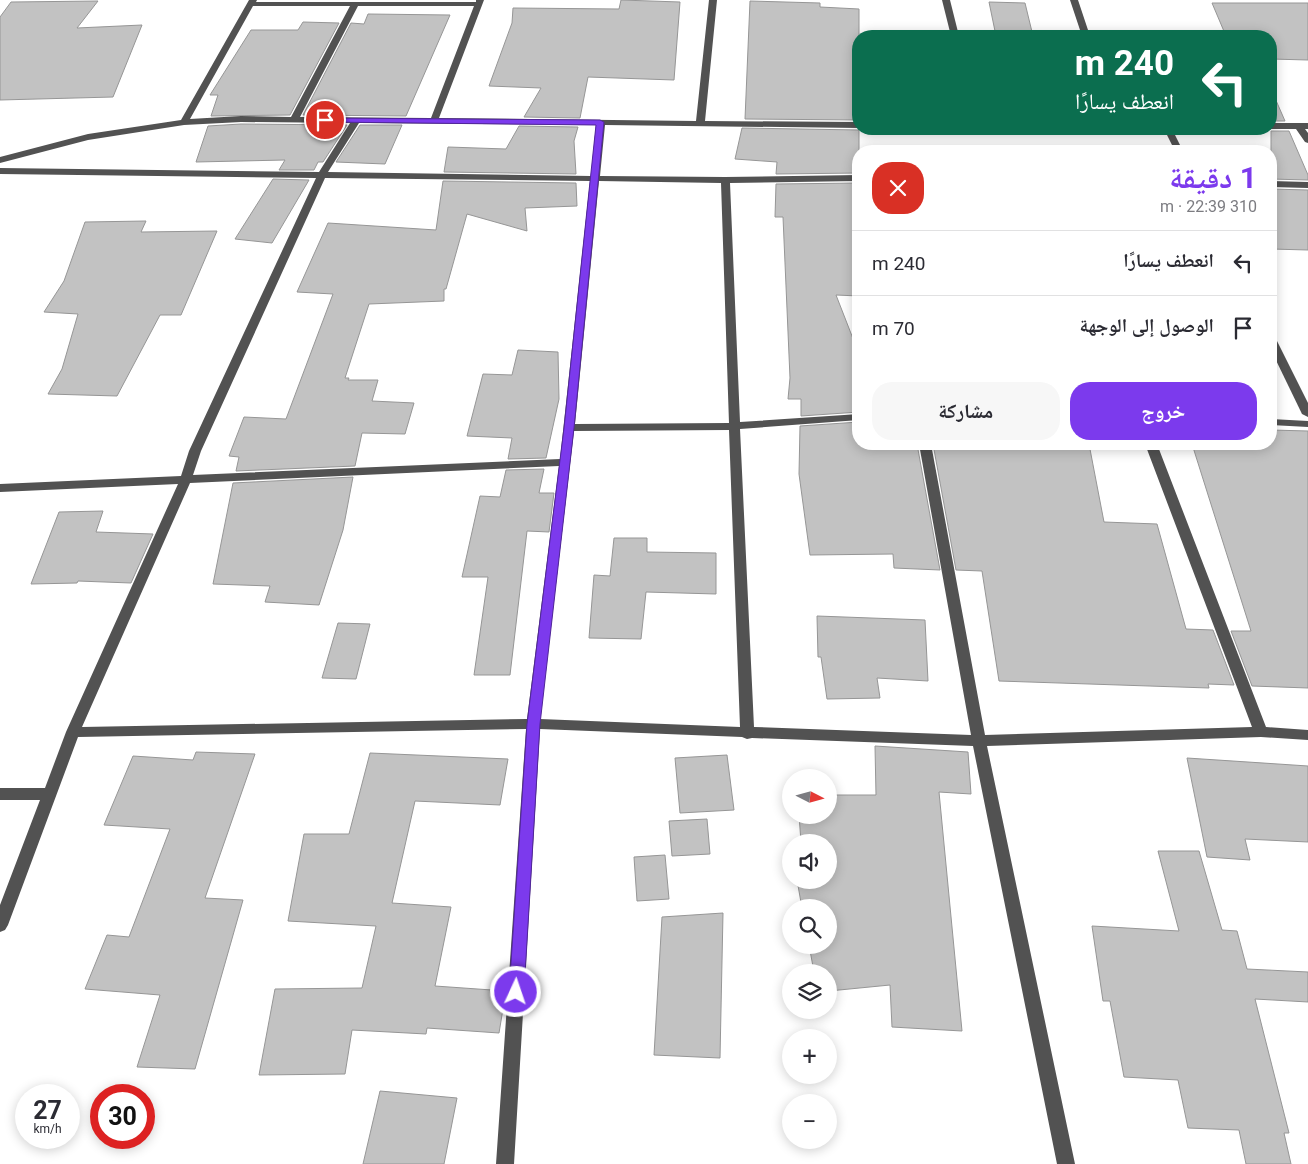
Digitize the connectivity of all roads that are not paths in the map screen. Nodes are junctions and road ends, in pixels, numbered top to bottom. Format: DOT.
graph roads {
  1 [pos="713,0"];
  2 [pos="946,0"];
  3 [pos="1074,0"];
  4 [pos="252,2"];
  5 [pos="479,2"];
  6 [pos="356,4"];
  7 [pos="954,30"];
  8 [pos="1084,30"];
  9 [pos="294,120"];
  10 [pos="356,120"];
  11 [pos="434,121"];
  12 [pos="184,122"];
  13 [pos="600,122"];
  14 [pos="700,123"];
  15 [pos="852,125"];
  16 [pos="1277,126"];
  17 [pos="1304,126"];
  18 [pos="1308,140"];
  19 [pos="0,160"];
  20 [pos="0,171"];
  21 [pos="321,176"];
  22 [pos="595,178"];
  23 [pos="852,178"];
  24 [pos="725,180"];
  25 [pos="1277,184"];
  26 [pos="1308,185"];
  27 [pos="1277,351"];
  28 [pos="1308,414"];
  29 [pos="852,418"];
  30 [pos="1277,422"];
  31 [pos="1308,424"];
  32 [pos="734,426"];
  33 [pos="569,428"];
  34 [pos="926,450"];
  35 [pos="1153,450"];
  36 [pos="565,462"];
  37 [pos="186,480"];
  38 [pos="0,488"];
  39 [pos="533,724"];
  40 [pos="73,732"];
  41 [pos="1261,732"];
  42 [pos="747,734"];
  43 [pos="1308,735"];
  44 [pos="979,741"];
  45 [pos="0,794"];
  46 [pos="50,794"];
  47 [pos="0,925"];
  48 [pos="505,1164"];
  49 [pos="1066,1164"];
  1 -- 14 [label="street"];
  2 -- 7 [label="street"];
  3 -- 8 [label="street"];
  4 -- 6 [label="street"];
  4 -- 12 [label="street"];
  5 -- 6 [label="street"];
  5 -- 11 [label="street"];
  6 -- 9 [label="street"];
  9 -- 10 [label="street"];
  9 -- 12 [label="street"];
  10 -- 11 [label="street"];
  10 -- 21 [label="street"];
  11 -- 13 [label="street"];
  12 -- 19 [label="street"];
  13 -- 14 [label="street"];
  13 -- 22 [label="street"];
  14 -- 15 [label="street"];
  16 -- 17 [label="street"];
  17 -- 18 [label="street"];
  20 -- 21 [label="street"];
  21 -- 22 [label="street"];
  21 -- 37 [label="street"];
  22 -- 24 [label="street"];
  22 -- 33 [label="street"];
  23 -- 24 [label="street"];
  24 -- 32 [label="street"];
  25 -- 26 [label="street"];
  27 -- 28 [label="street"];
  29 -- 32 [label="street"];
  30 -- 31 [label="street"];
  32 -- 33 [label="street"];
  32 -- 42 [label="street"];
  33 -- 36 [label="street"];
  34 -- 44 [label="street"];
  35 -- 41 [label="street"];
  36 -- 37 [label="street"];
  36 -- 39 [label="street"];
  37 -- 38 [label="street"];
  37 -- 40 [label="street"];
  39 -- 40 [label="street"];
  39 -- 42 [label="street"];
  39 -- 48 [label="street"];
  40 -- 46 [label="street"];
  41 -- 43 [label="street"];
  41 -- 44 [label="street"];
  42 -- 44 [label="street"];
  44 -- 49 [label="street"];
  45 -- 46 [label="street"];
  46 -- 47 [label="street"];
}
